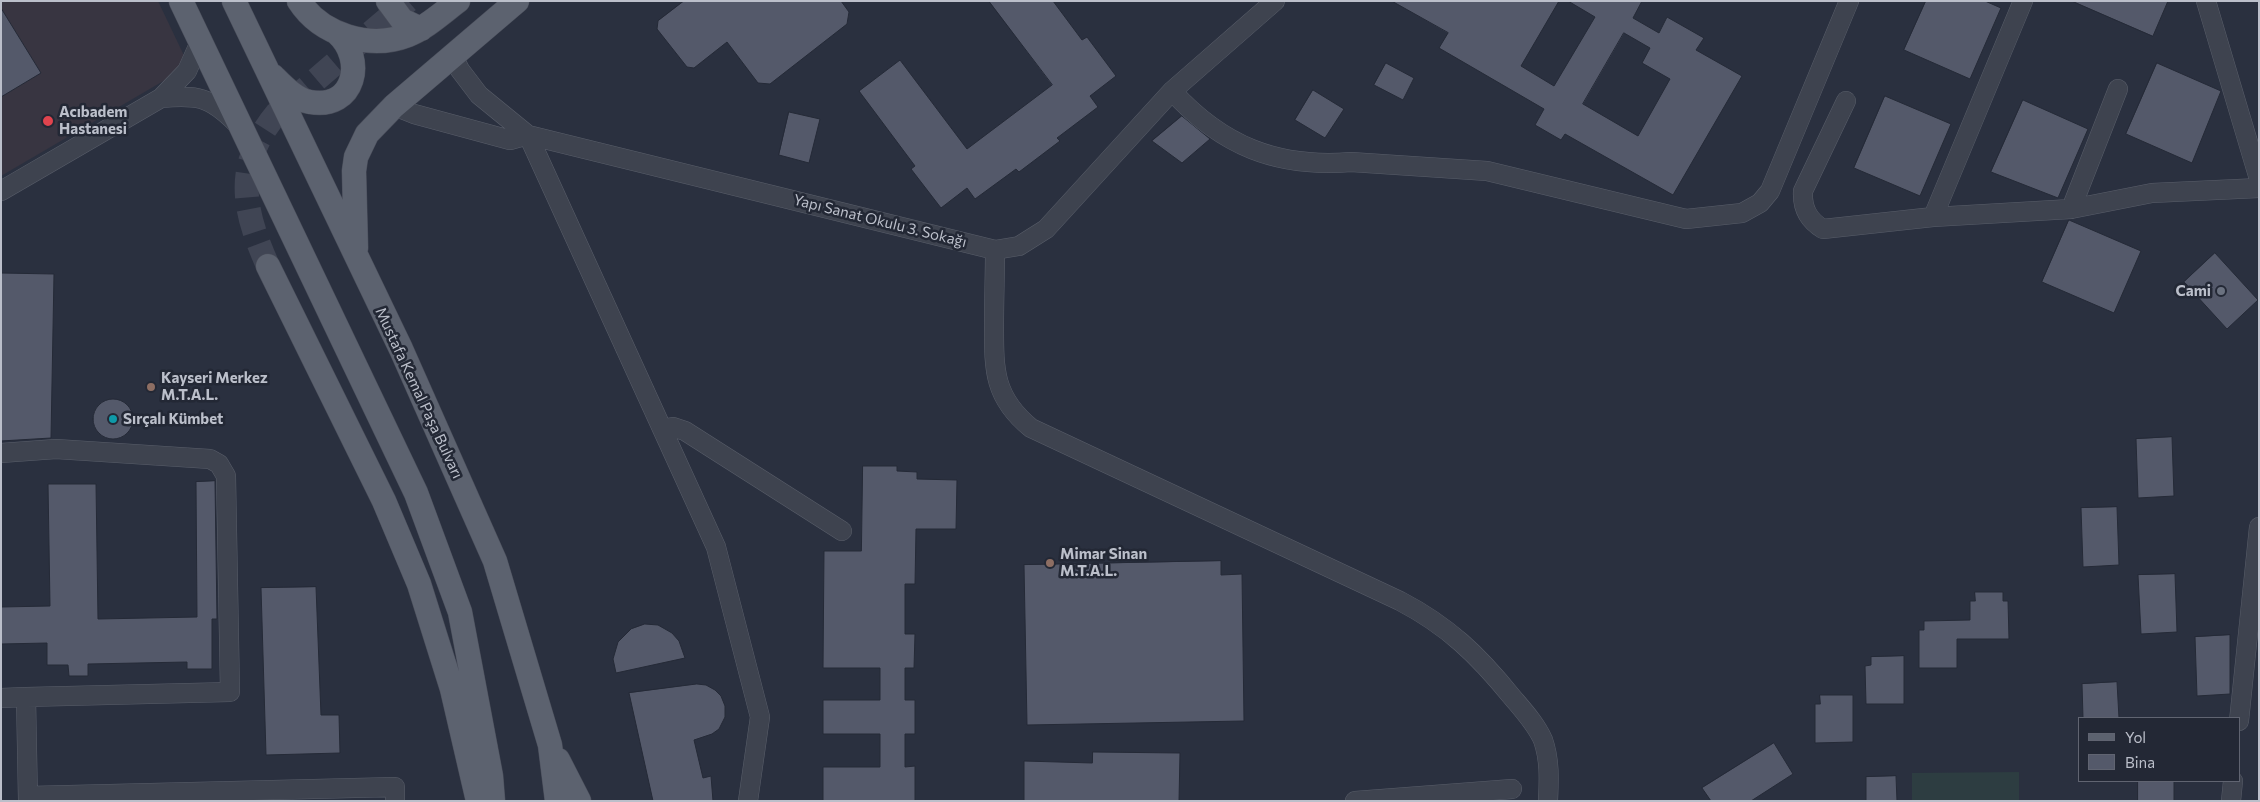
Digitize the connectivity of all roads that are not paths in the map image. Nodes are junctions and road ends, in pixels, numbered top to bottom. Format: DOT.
graph roads {
  1 [pos="181,1"];
  2 [pos="234,1"];
  3 [pos="299,1"];
  4 [pos="388,1"];
  5 [pos="458,1"];
  6 [pos="516,1"];
  7 [pos="1274,1"];
  8 [pos="1849,1"];
  9 [pos="2023,1"];
  10 [pos="2206,1"];
  11 [pos="421,29"];
  12 [pos="337,33"];
  13 [pos="200,42"];
  14 [pos="453,56"];
  15 [pos="266,70"];
  16 [pos="2118,89"];
  17 [pos="1172,91"];
  18 [pos="161,98"];
  19 [pos="1846,101"];
  20 [pos="394,106"];
  21 [pos="242,128"];
  22 [pos="528,136"];
  23 [pos="2259,179"];
  24 [pos="2259,188"];
  25 [pos="1,191"];
  26 [pos="2071,209"];
  27 [pos="1933,217"];
  28 [pos="995,250"];
  29 [pos="356,257"];
  30 [pos="268,266"];
  31 [pos="662,429"];
  32 [pos="1,453"];
  33 [pos="2259,527"];
  34 [pos="842,531"];
  35 [pos="26,697"];
  36 [pos="1,698"];
  37 [pos="2239,717"];
  38 [pos="550,745"];
  39 [pos="2233,782"];
  40 [pos="1512,789"];
  41 [pos="28,799"];
  42 [pos="395,801"];
  43 [pos="478,801"];
  44 [pos="492,801"];
  45 [pos="557,801"];
  46 [pos="579,801"];
  47 [pos="748,801"];
  48 [pos="1355,801"];
  49 [pos="1548,801"];
  50 [pos="2231,801"];
  1 -- 13 [label="main road"];
  2 -- 15 [label="main road, Mustafa Kemal Paşa Bulvarı"];
  3 -- 12 [label="main road"];
  4 -- 11 [label="main road"];
  5 -- 11 [label="main road"];
  6 -- 14 [label="main road"];
  7 -- 17 [label="street, Yapı Sanat Okulu 3. Sokağı"];
  8 -- 17 [label="street"];
  9 -- 27 [label="street"];
  10 -- 23 [label="street"];
  11 -- 12 [label="main road"];
  12 -- 15 [label="main road"];
  13 -- 18 [label="street"];
  13 -- 21 [label="main road"];
  14 -- 20 [label="main road"];
  14 -- 22 [label="street, Yapı Sanat Okulu 3. Sokağı"];
  15 -- 29 [label="main road, Mustafa Kemal Paşa Bulvarı"];
  16 -- 26 [label="street"];
  17 -- 28 [label="street, Yapı Sanat Okulu 3. Sokağı"];
  18 -- 21 [label="street"];
  18 -- 25 [label="street"];
  19 -- 27 [label="street"];
  20 -- 22 [label="street, Yapı Sanat Okulu 3. Sokağı"];
  20 -- 29 [label="main road"];
  21 -- 44 [label="main road"];
  22 -- 28 [label="street, Yapı Sanat Okulu 3. Sokağı"];
  22 -- 31 [label="street"];
  24 -- 26 [label="street"];
  26 -- 27 [label="street"];
  28 -- 49 [label="street"];
  29 -- 38 [label="main road, Mustafa Kemal Paşa Bulvarı"];
  30 -- 43 [label="main road"];
  31 -- 34 [label="street"];
  31 -- 47 [label="street"];
  32 -- 35 [label="street"];
  33 -- 37 [label="street"];
  35 -- 36 [label="street"];
  35 -- 41 [label="street"];
  38 -- 45 [label="main road, Mustafa Kemal Paşa Bulvarı"];
  38 -- 46 [label="main road"];
  39 -- 50 [label="street"];
  40 -- 48 [label="street"];
  41 -- 42 [label="street"];
}
